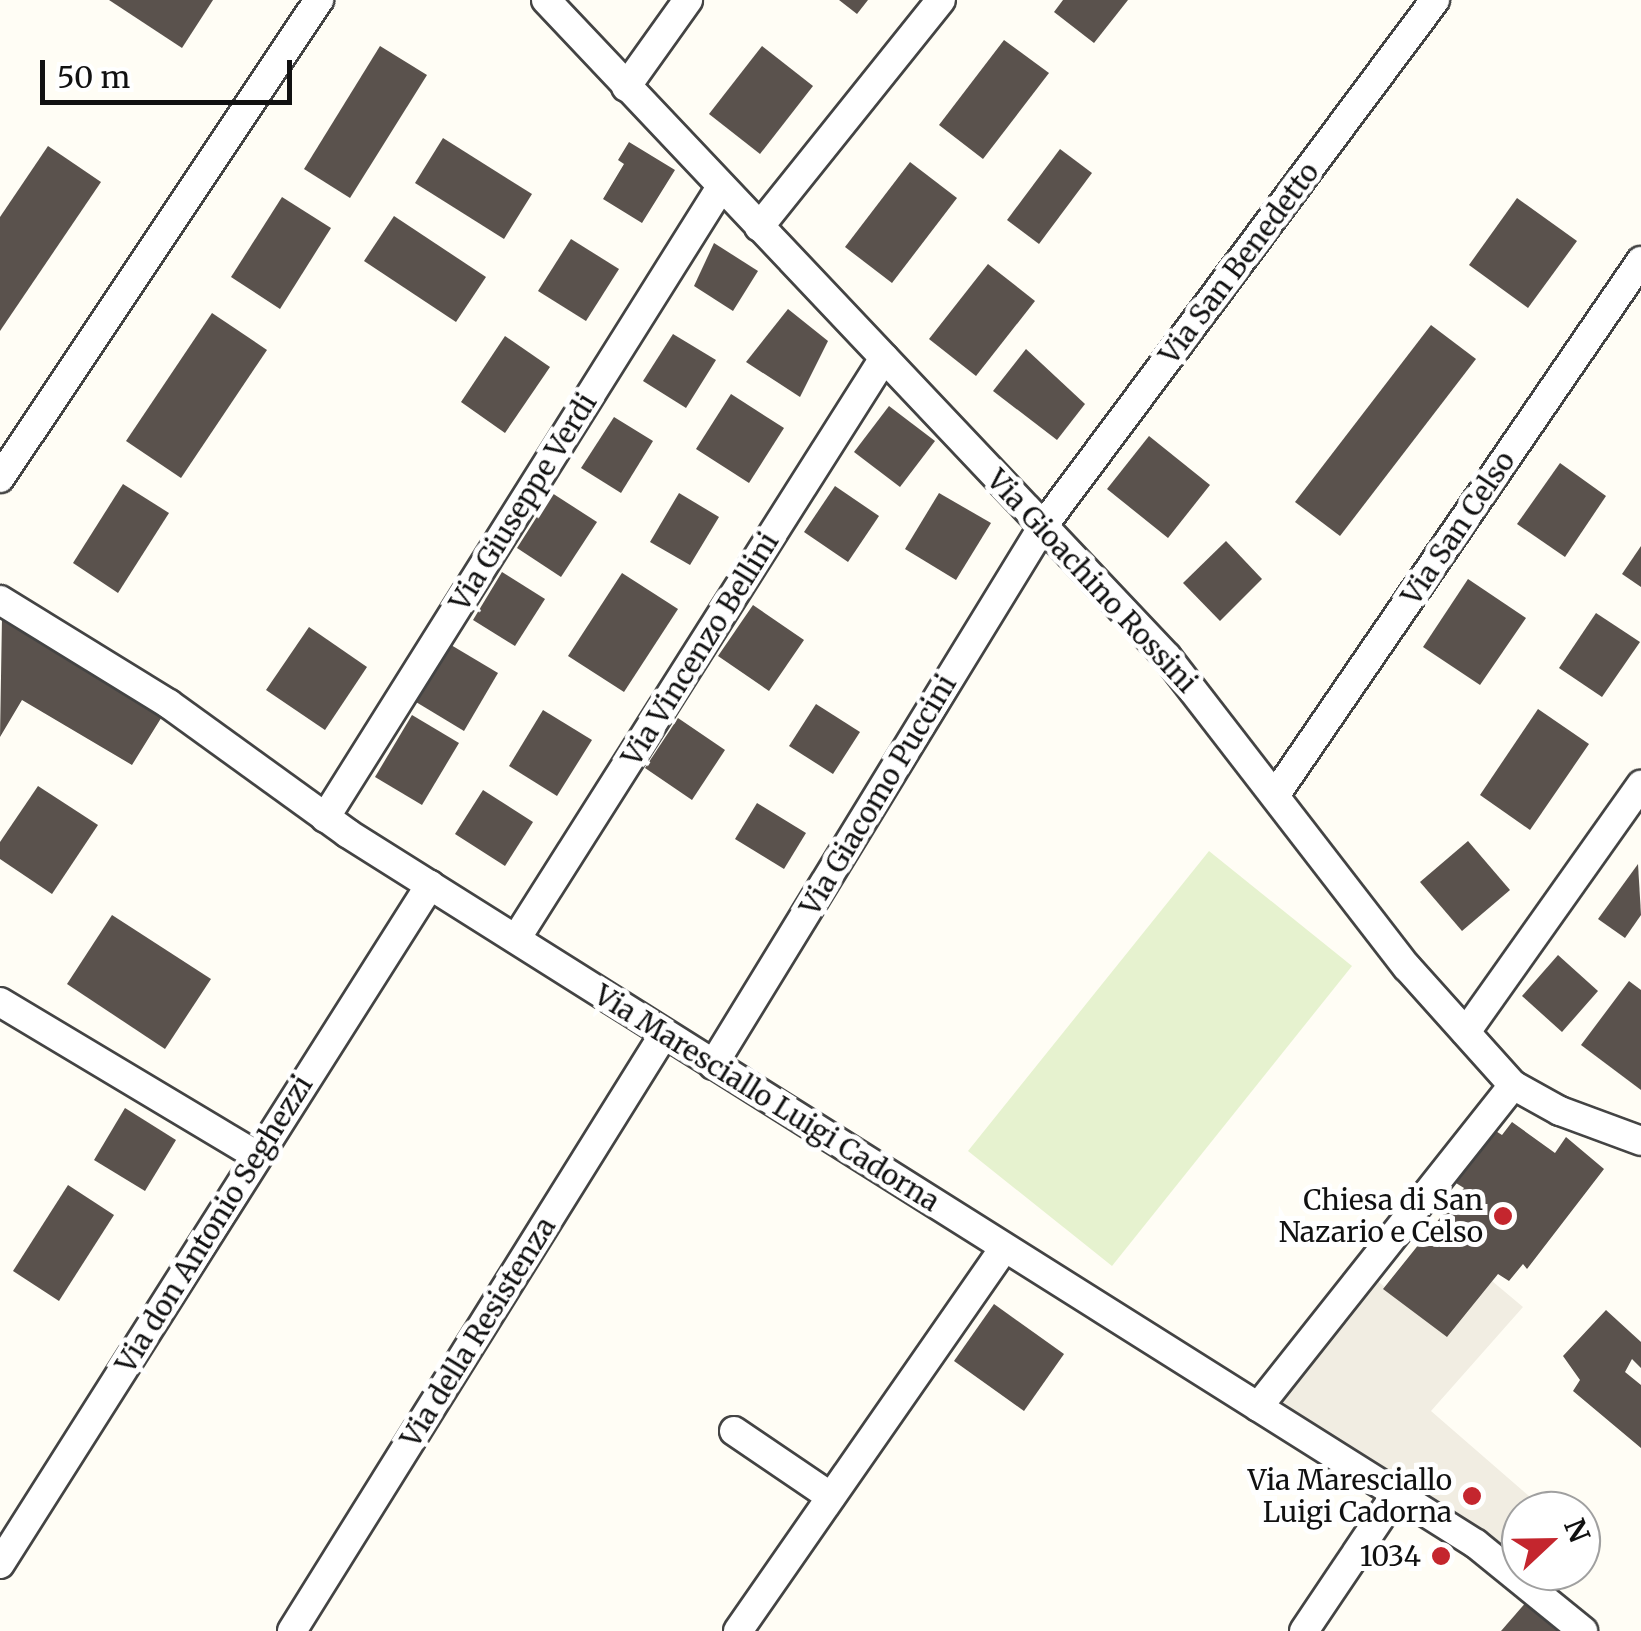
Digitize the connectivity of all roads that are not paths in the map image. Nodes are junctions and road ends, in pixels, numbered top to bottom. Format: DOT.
graph roads {
  1 [pos="319,0"];
  2 [pos="546,0"];
  3 [pos="688,0"];
  4 [pos="940,0"];
  5 [pos="1435,0"];
  6 [pos="626,88"];
  7 [pos="721,187"];
  8 [pos="759,228"];
  9 [pos="1641,261"];
  10 [pos="884,358"];
  11 [pos="0,478"];
  12 [pos="1043,526"];
  13 [pos="0,600"];
  14 [pos="1276,794"];
  15 [pos="1637,800"];
  16 [pos="325,818"];
  17 [pos="430,885"];
  18 [pos="516,939"];
  19 [pos="0,1002"];
  20 [pos="1466,1032"];
  21 [pos="664,1034"];
  22 [pos="713,1065"];
  23 [pos="1513,1085"];
  24 [pos="1636,1132"];
  25 [pos="256,1156"];
  26 [pos="1004,1248"];
  27 [pos="1258,1407"];
  28 [pos="734,1431"];
  29 [pos="1396,1494"];
  30 [pos="831,1497"];
  31 [pos="0,1564"];
  32 [pos="292,1631"];
  33 [pos="738,1631"];
  34 [pos="1304,1631"];
  35 [pos="1583,1631"];
  1 -- 11 [label="street"];
  2 -- 6 [label="street, Via Gioachino Rossini"];
  3 -- 6 [label="street"];
  4 -- 8 [label="street"];
  5 -- 12 [label="street, Via San Benedetto"];
  6 -- 7 [label="street, Via Gioachino Rossini"];
  7 -- 8 [label="street, Via Gioachino Rossini"];
  7 -- 16 [label="street, Via Giuseppe Verdi"];
  8 -- 10 [label="street, Via Gioachino Rossini"];
  9 -- 14 [label="street, Via San Celso"];
  10 -- 12 [label="street, Via Gioachino Rossini"];
  10 -- 18 [label="street, Via Vincenzo Bellini"];
  12 -- 14 [label="street, Via Gioachino Rossini"];
  12 -- 22 [label="street, Via Giacomo Puccini"];
  13 -- 16 [label="street, Via Maresciallo Luigi Cadorna"];
  14 -- 20 [label="street, Via Gioachino Rossini"];
  15 -- 20 [label="street"];
  16 -- 17 [label="street, Via Maresciallo Luigi Cadorna"];
  17 -- 18 [label="street, Via Maresciallo Luigi Cadorna"];
  17 -- 25 [label="street, Via don Antonio Seghezzi"];
  18 -- 21 [label="street, Via Maresciallo Luigi Cadorna"];
  19 -- 25 [label="street"];
  20 -- 23 [label="street, Via Gioachino Rossini"];
  21 -- 22 [label="street, Via Maresciallo Luigi Cadorna"];
  21 -- 32 [label="street, Via della Resistenza"];
  22 -- 26 [label="street, Via Maresciallo Luigi Cadorna"];
  23 -- 24 [label="street, Via Gioachino Rossini"];
  23 -- 27 [label="street"];
  25 -- 31 [label="street, Via don Antonio Seghezzi"];
  26 -- 27 [label="street, Via Maresciallo Luigi Cadorna"];
  26 -- 30 [label="street"];
  27 -- 29 [label="street, Via Maresciallo Luigi Cadorna"];
  28 -- 30 [label="street"];
  29 -- 34 [label="street"];
  29 -- 35 [label="street, Via Maresciallo Luigi Cadorna"];
  30 -- 33 [label="street"];
}
